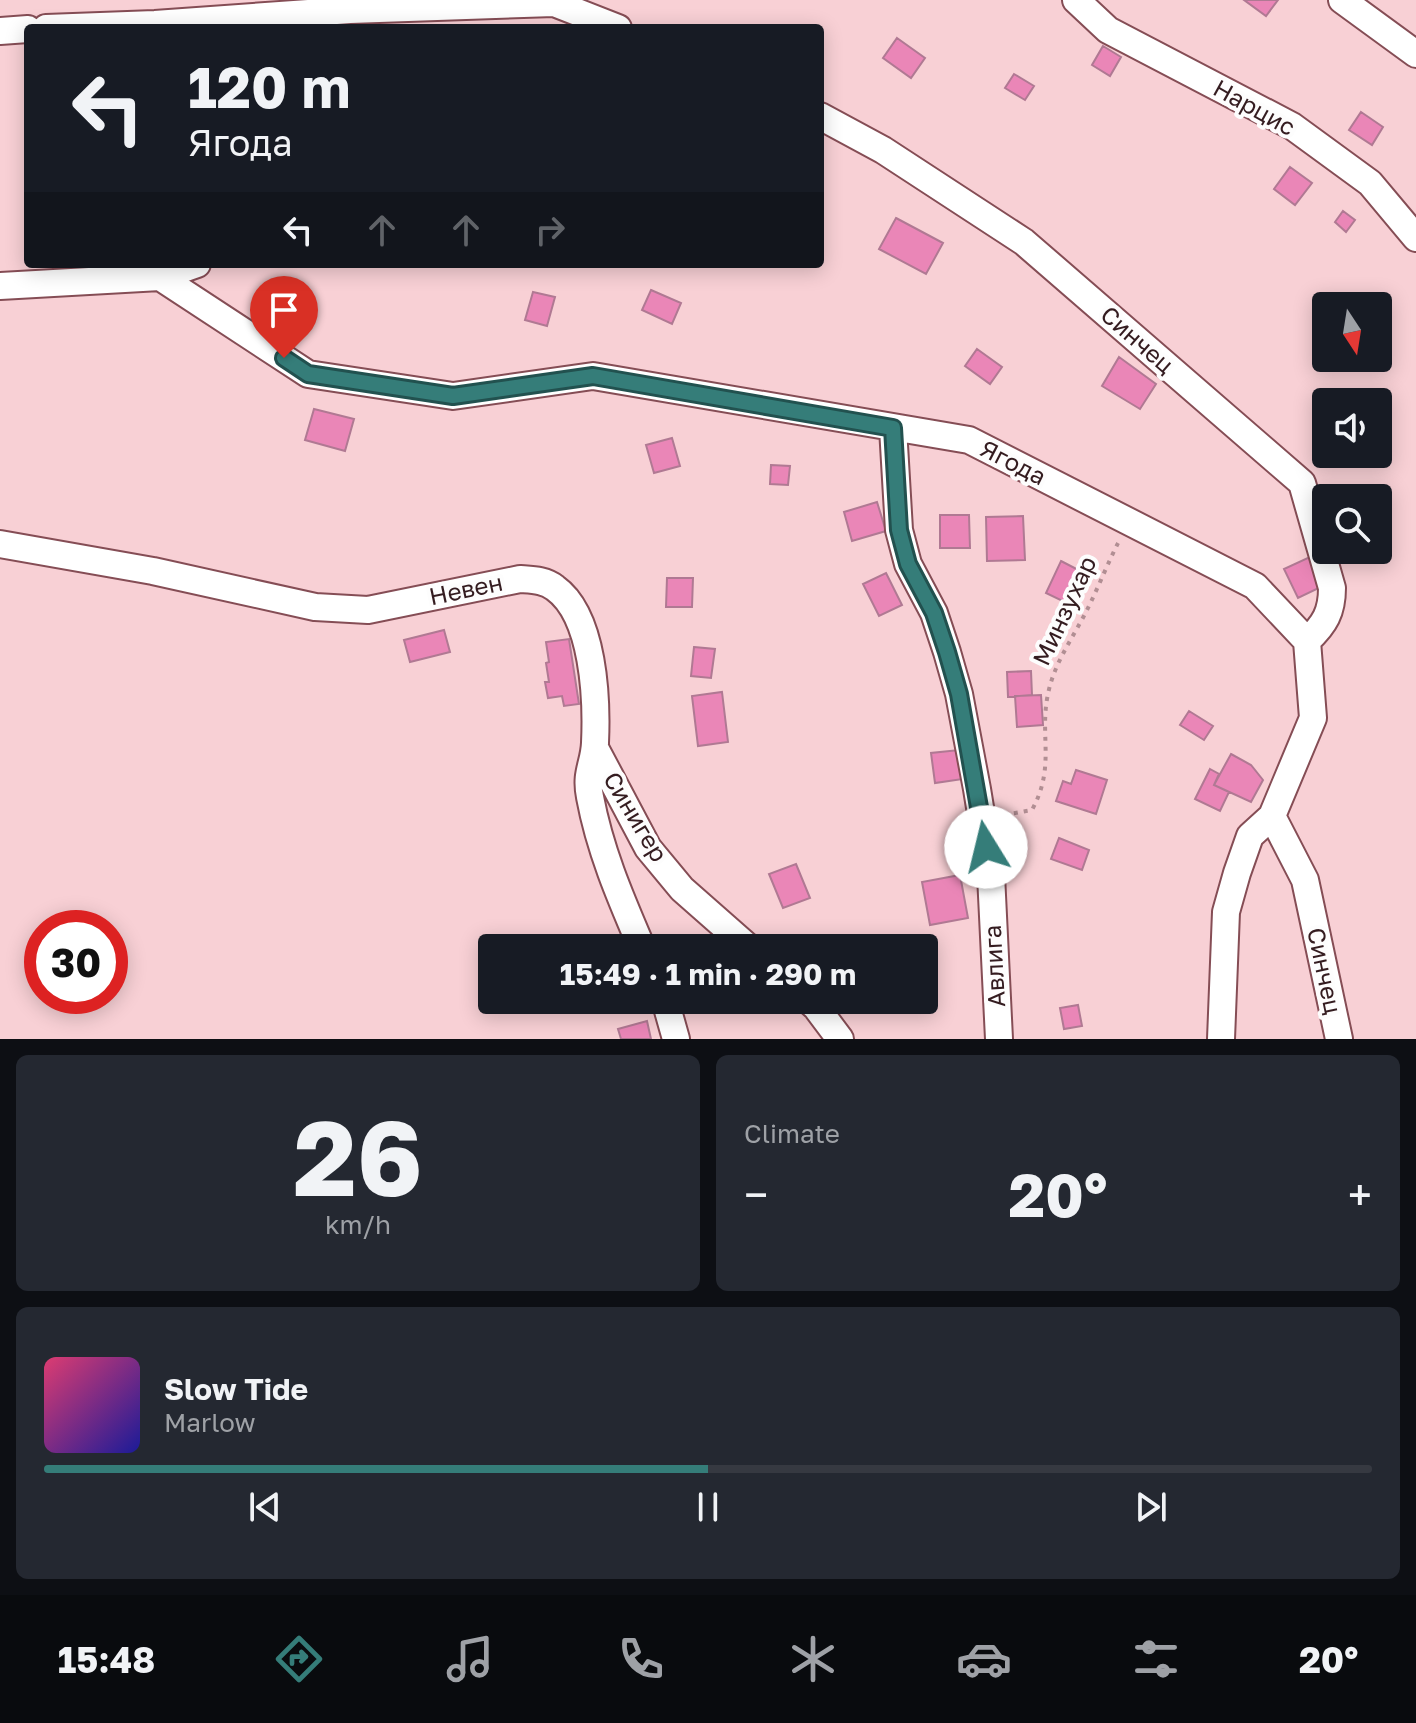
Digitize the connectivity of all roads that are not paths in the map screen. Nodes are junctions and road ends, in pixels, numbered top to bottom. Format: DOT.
graph roads {
  1 [pos="1076,0"];
  2 [pos="1342,0"];
  3 [pos="155,24"];
  4 [pos="608,24"];
  5 [pos="24,29"];
  6 [pos="0,31"];
  7 [pos="1416,54"];
  8 [pos="824,118"];
  9 [pos="1416,238"];
  10 [pos="186,268"];
  11 [pos="160,277"];
  12 [pos="0,286"];
  13 [pos="893,428"];
  14 [pos="0,544"];
  15 [pos="1307,641"];
  16 [pos="595,748"];
  17 [pos="1272,816"];
  18 [pos="636,934"];
  19 [pos="733,934"];
  20 [pos="669,1014"];
  21 [pos="821,1014"];
  22 [pos="676,1039"];
  23 [pos="840,1039"];
  24 [pos="999,1039"];
  25 [pos="1221,1039"];
  26 [pos="1339,1039"];
  1 -- 9 [label="street, Нарцис"];
  2 -- 7 [label="street"];
  3 -- 4 [label="street"];
  5 -- 6 [label="street"];
  8 -- 15 [label="street, Синчец"];
  10 -- 11 [label="street"];
  11 -- 12 [label="street"];
  11 -- 13 [label="street, Ягода"];
  13 -- 15 [label="street, Ягода"];
  13 -- 24 [label="street, Авлига"];
  14 -- 16 [label="street, Невен"];
  15 -- 17 [label="street"];
  16 -- 18 [label="street, Невен"];
  16 -- 19 [label="street, Синигер"];
  17 -- 25 [label="street"];
  17 -- 26 [label="street, Синчец"];
  20 -- 22 [label="street"];
  21 -- 23 [label="street"];
}
